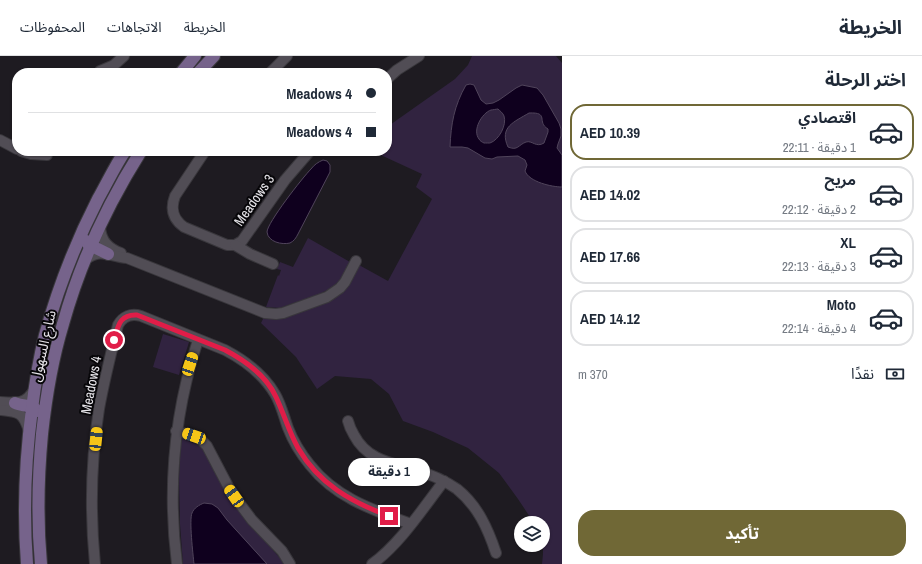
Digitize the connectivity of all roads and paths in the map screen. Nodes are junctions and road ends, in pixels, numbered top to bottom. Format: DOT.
graph roads {
  1 [pos="124,56"];
  2 [pos="195,56"];
  3 [pos="214,56"];
  4 [pos="419,56"];
  5 [pos="283,57"];
  6 [pos="107,68"];
  7 [pos="185,68"];
  8 [pos="203,68"];
  9 [pos="274,68"];
  10 [pos="392,74"];
  11 [pos="0,140"];
  12 [pos="12,146"];
  13 [pos="122,156"];
  14 [pos="138,156"];
  15 [pos="202,156"];
  16 [pos="306,156"];
  17 [pos="103,191"];
  18 [pos="100,227"];
  19 [pos="235,244"];
  20 [pos="91,246"];
  21 [pos="108,254"];
  22 [pos="127,258"];
  23 [pos="85,260"];
  24 [pos="356,262"];
  25 [pos="273,264"];
  26 [pos="198,340"];
  27 [pos="34,390"];
  28 [pos="8,403"];
  29 [pos="32,407"];
  30 [pos="0,410"];
  31 [pos="348,420"];
  32 [pos="176,431"];
  33 [pos="29,432"];
  34 [pos="38,478"];
  35 [pos="444,481"];
  36 [pos="411,524"];
  37 [pos="496,553"];
  38 [pos="27,564"];
  39 [pos="41,564"];
  40 [pos="95,564"];
  41 [pos="177,564"];
  42 [pos="290,564"];
  43 [pos="372,564"];
  1 -- 6 [label="street"];
  2 -- 7 [label="main road"];
  3 -- 8 [label="main road"];
  4 -- 10 [label="street"];
  5 -- 9 [label="street"];
  11 -- 12 [label="street"];
  13 -- 17 [label="main road, شارع السهول"];
  14 -- 18 [label="main road, شارع السهول"];
  15 -- 19 [label="street, Meadows 3"];
  16 -- 19 [label="street, Meadows 3"];
  17 -- 20 [label="main road"];
  17 -- 27 [label="main road, شارع السهول"];
  18 -- 20 [label="main road, شارع السهول"];
  18 -- 22 [label="street"];
  19 -- 25 [label="street"];
  20 -- 21 [label="main road"];
  20 -- 23 [label="main road, شارع السهول"];
  21 -- 22 [label="street"];
  21 -- 23 [label="street"];
  22 -- 24 [label="street"];
  23 -- 34 [label="main road, شارع السهول"];
  26 -- 32 [label="street"];
  26 -- 36 [label="street, Meadows 4"];
  26 -- 40 [label="street, Meadows 4"];
  27 -- 28 [label="street"];
  27 -- 29 [label="main road, شارع السهول"];
  28 -- 29 [label="main road"];
  28 -- 30 [label="street"];
  28 -- 33 [label="street"];
  29 -- 33 [label="main road, شارع السهول"];
  29 -- 34 [label="main road"];
  31 -- 35 [label="street"];
  32 -- 41 [label="street"];
  32 -- 42 [label="street"];
  33 -- 38 [label="main road, شارع السهول"];
  34 -- 39 [label="main road, شارع السهول"];
  35 -- 36 [label="street"];
  35 -- 37 [label="street"];
  36 -- 43 [label="street"];
}
